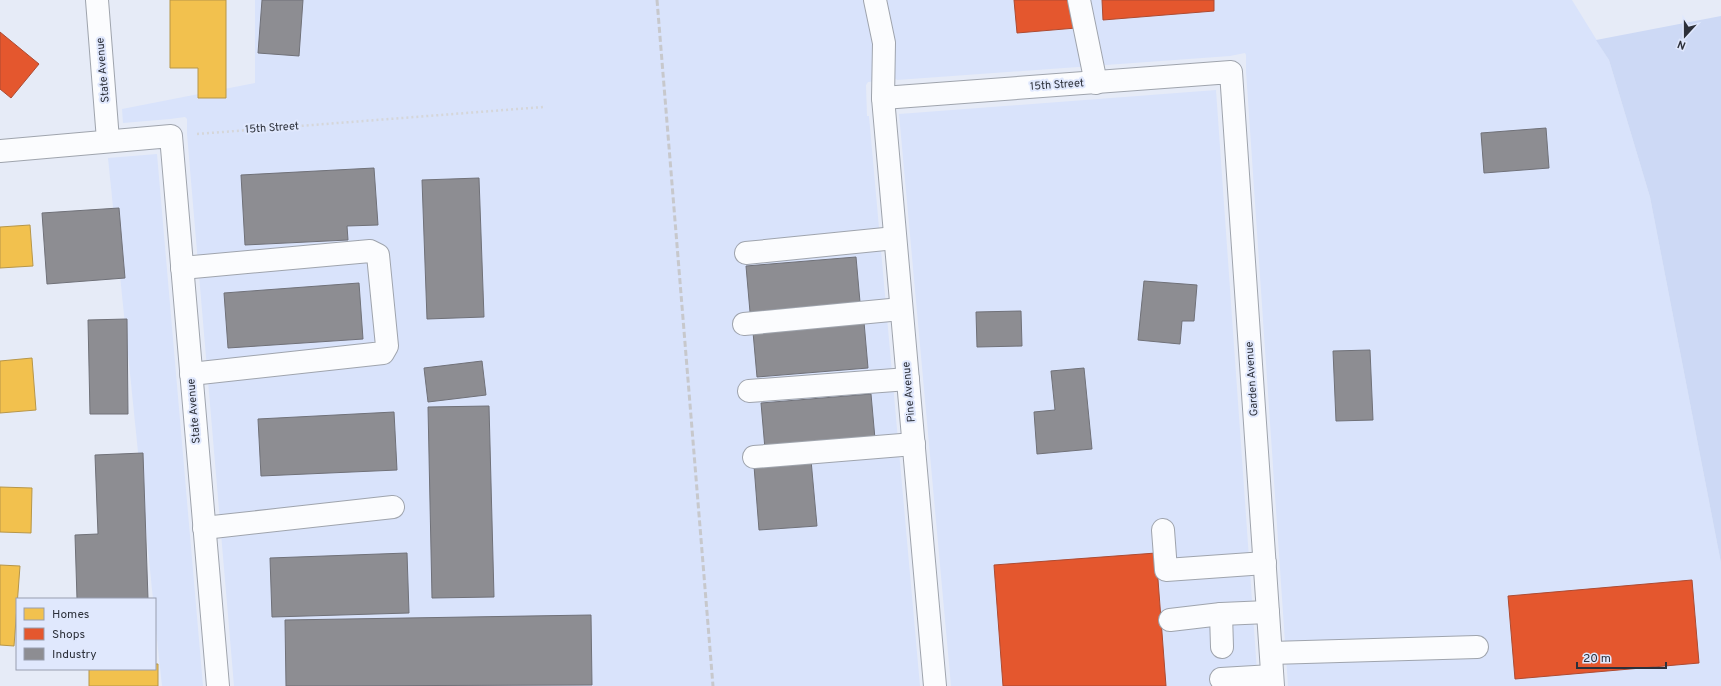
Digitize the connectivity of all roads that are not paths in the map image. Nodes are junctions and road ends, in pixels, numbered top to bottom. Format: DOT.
graph roads {
  1 [pos="97,0"];
  2 [pos="875,0"];
  3 [pos="1079,0"];
  4 [pos="1231,72"];
  5 [pos="1096,83"];
  6 [pos="883,98"];
  7 [pos="108,140"];
  8 [pos="0,151"];
  9 [pos="895,238"];
  10 [pos="746,253"];
  11 [pos="182,268"];
  12 [pos="902,309"];
  13 [pos="744,324"];
  14 [pos="191,374"];
  15 [pos="908,379"];
  16 [pos="750,391"];
  17 [pos="914,444"];
  18 [pos="754,456"];
  19 [pos="393,507"];
  20 [pos="204,528"];
  21 [pos="1163,530"];
  22 [pos="1265,563"];
  23 [pos="1268,612"];
  24 [pos="1221,614"];
  25 [pos="1170,620"];
  26 [pos="1222,647"];
  27 [pos="1477,647"];
  28 [pos="1271,653"];
  29 [pos="1221,679"];
  30 [pos="1273,681"];
  31 [pos="218,686"];
  32 [pos="936,686"];
  1 -- 7 [label="street, State Avenue"];
  2 -- 6 [label="street, Pine Avenue"];
  3 -- 5 [label="street"];
  4 -- 5 [label="street, 15th Street"];
  4 -- 22 [label="street, Garden Avenue"];
  5 -- 6 [label="street, 15th Street"];
  6 -- 9 [label="street, Pine Avenue"];
  7 -- 8 [label="street"];
  7 -- 11 [label="street, State Avenue"];
  9 -- 10 [label="street"];
  9 -- 12 [label="street, Pine Avenue"];
  11 -- 14 [label="street, State Avenue"];
  11 -- 14 [label="street"];
  12 -- 13 [label="street"];
  12 -- 15 [label="street, Pine Avenue"];
  14 -- 20 [label="street, State Avenue"];
  15 -- 16 [label="street"];
  15 -- 17 [label="street, Pine Avenue"];
  17 -- 18 [label="street"];
  17 -- 32 [label="street, Pine Avenue"];
  19 -- 20 [label="street"];
  20 -- 31 [label="street, State Avenue"];
  21 -- 22 [label="street"];
  22 -- 23 [label="street, Garden Avenue"];
  23 -- 24 [label="street"];
  23 -- 28 [label="street, Garden Avenue"];
  24 -- 25 [label="street"];
  24 -- 26 [label="street"];
  27 -- 28 [label="street"];
  28 -- 30 [label="street, Garden Avenue"];
  29 -- 30 [label="street"];
}
